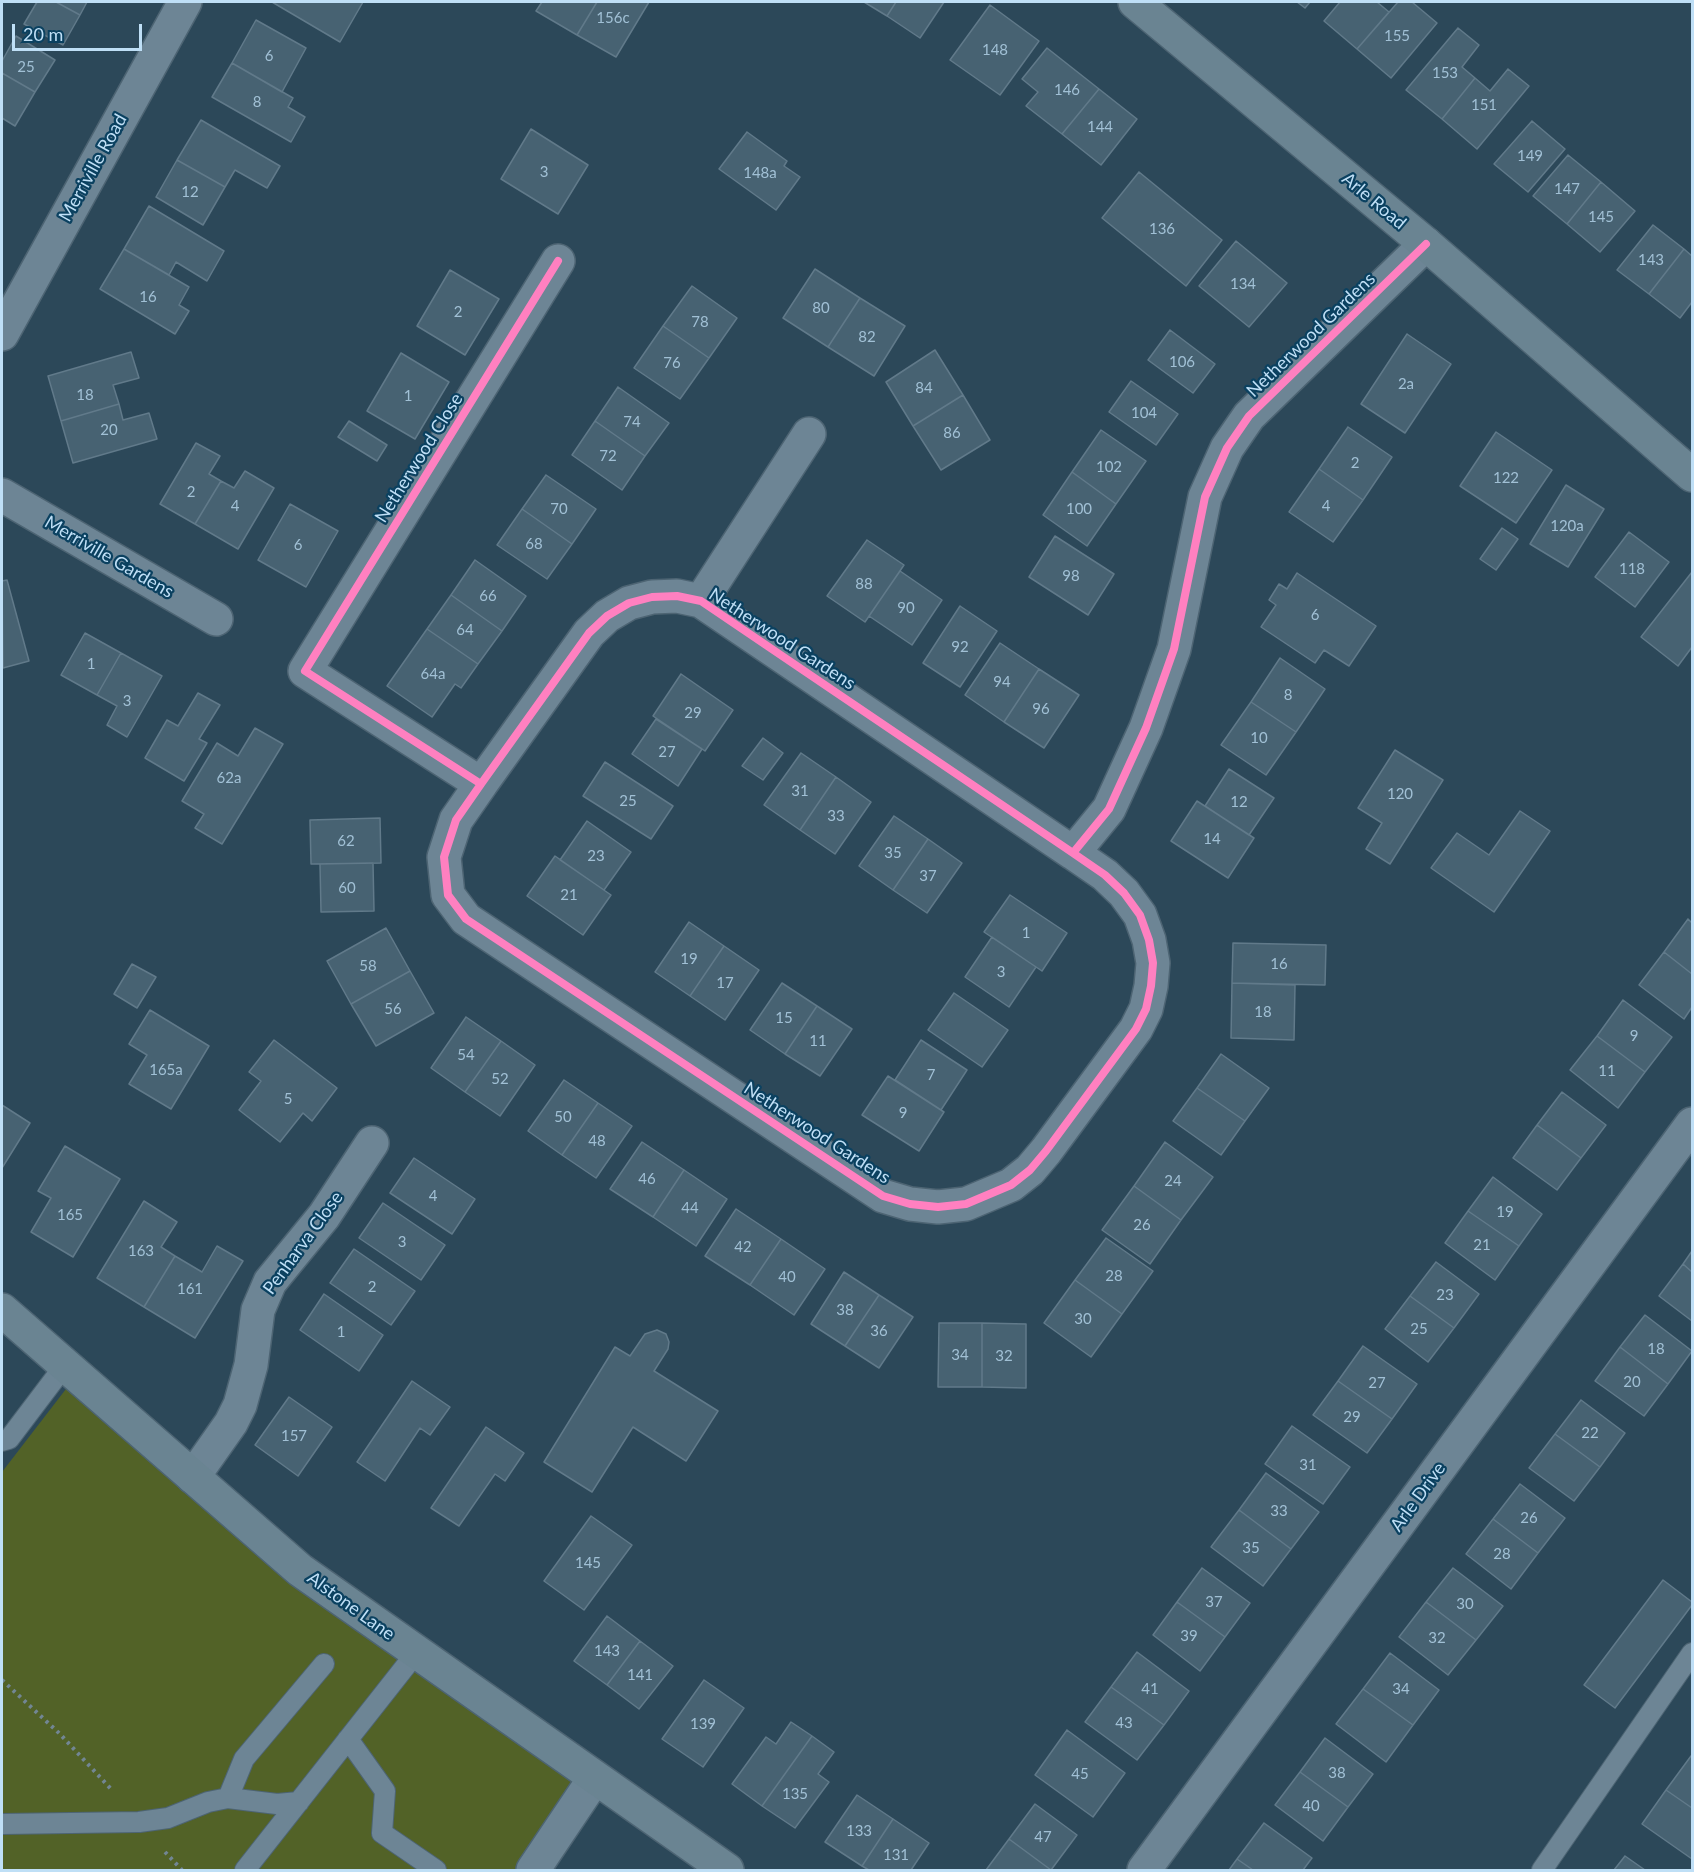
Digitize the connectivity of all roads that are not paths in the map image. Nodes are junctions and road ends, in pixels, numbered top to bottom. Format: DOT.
graph roads {
  1 [pos="185,2"];
  2 [pos="1135,2"];
  3 [pos="1426,244"];
  4 [pos="558,261"];
  5 [pos="2,333"];
  6 [pos="809,434"];
  7 [pos="1692,475"];
  8 [pos="2,495"];
  9 [pos="701,601"];
  10 [pos="216,619"];
  11 [pos="481,784"];
  12 [pos="1073,853"];
  13 [pos="1692,1124"];
  14 [pos="372,1143"];
  15 [pos="2,1310"];
  16 [pos="65,1365"];
  17 [pos="2,1441"];
  18 [pos="193,1477"];
  19 [pos="416,1653"];
  20 [pos="1692,1653"];
  21 [pos="324,1664"];
  22 [pos="348,1739"];
  23 [pos="594,1779"];
  24 [pos="228,1798"];
  25 [pos="299,1802"];
  26 [pos="2,1824"];
  27 [pos="244,1870"];
  28 [pos="436,1870"];
  29 [pos="533,1870"];
  30 [pos="727,1870"];
  31 [pos="1144,1870"];
  32 [pos="1542,1870"];
  1 -- 5 [label="street, Merriville Road"];
  2 -- 3 [label="street, Arle Road"];
  3 -- 7 [label="street, Arle Road"];
  3 -- 12 [label="street, Netherwood Gardens"];
  4 -- 11 [label="street, Netherwood Close"];
  6 -- 9 [label="street, Netherwood Gardens"];
  8 -- 10 [label="street, Merriville Gardens"];
  9 -- 11 [label="street, Netherwood Gardens"];
  9 -- 12 [label="street, Netherwood Gardens"];
  11 -- 12 [label="street, Netherwood Gardens"];
  13 -- 31 [label="street, Arle Drive"];
  14 -- 18 [label="street, Penharva Close"];
  15 -- 16 [label="street, Alstone Lane"];
  16 -- 17 [label="lane"];
  16 -- 18 [label="street, Alstone Lane"];
  18 -- 19 [label="street, Alstone Lane"];
  19 -- 22 [label="lane"];
  19 -- 23 [label="street, Alstone Lane"];
  20 -- 32 [label="lane"];
  21 -- 24 [label="lane"];
  22 -- 25 [label="lane"];
  22 -- 28 [label="lane"];
  23 -- 29 [label="street"];
  23 -- 30 [label="street, Alstone Lane"];
  24 -- 25 [label="lane"];
  24 -- 26 [label="lane"];
  25 -- 27 [label="lane"];
}
